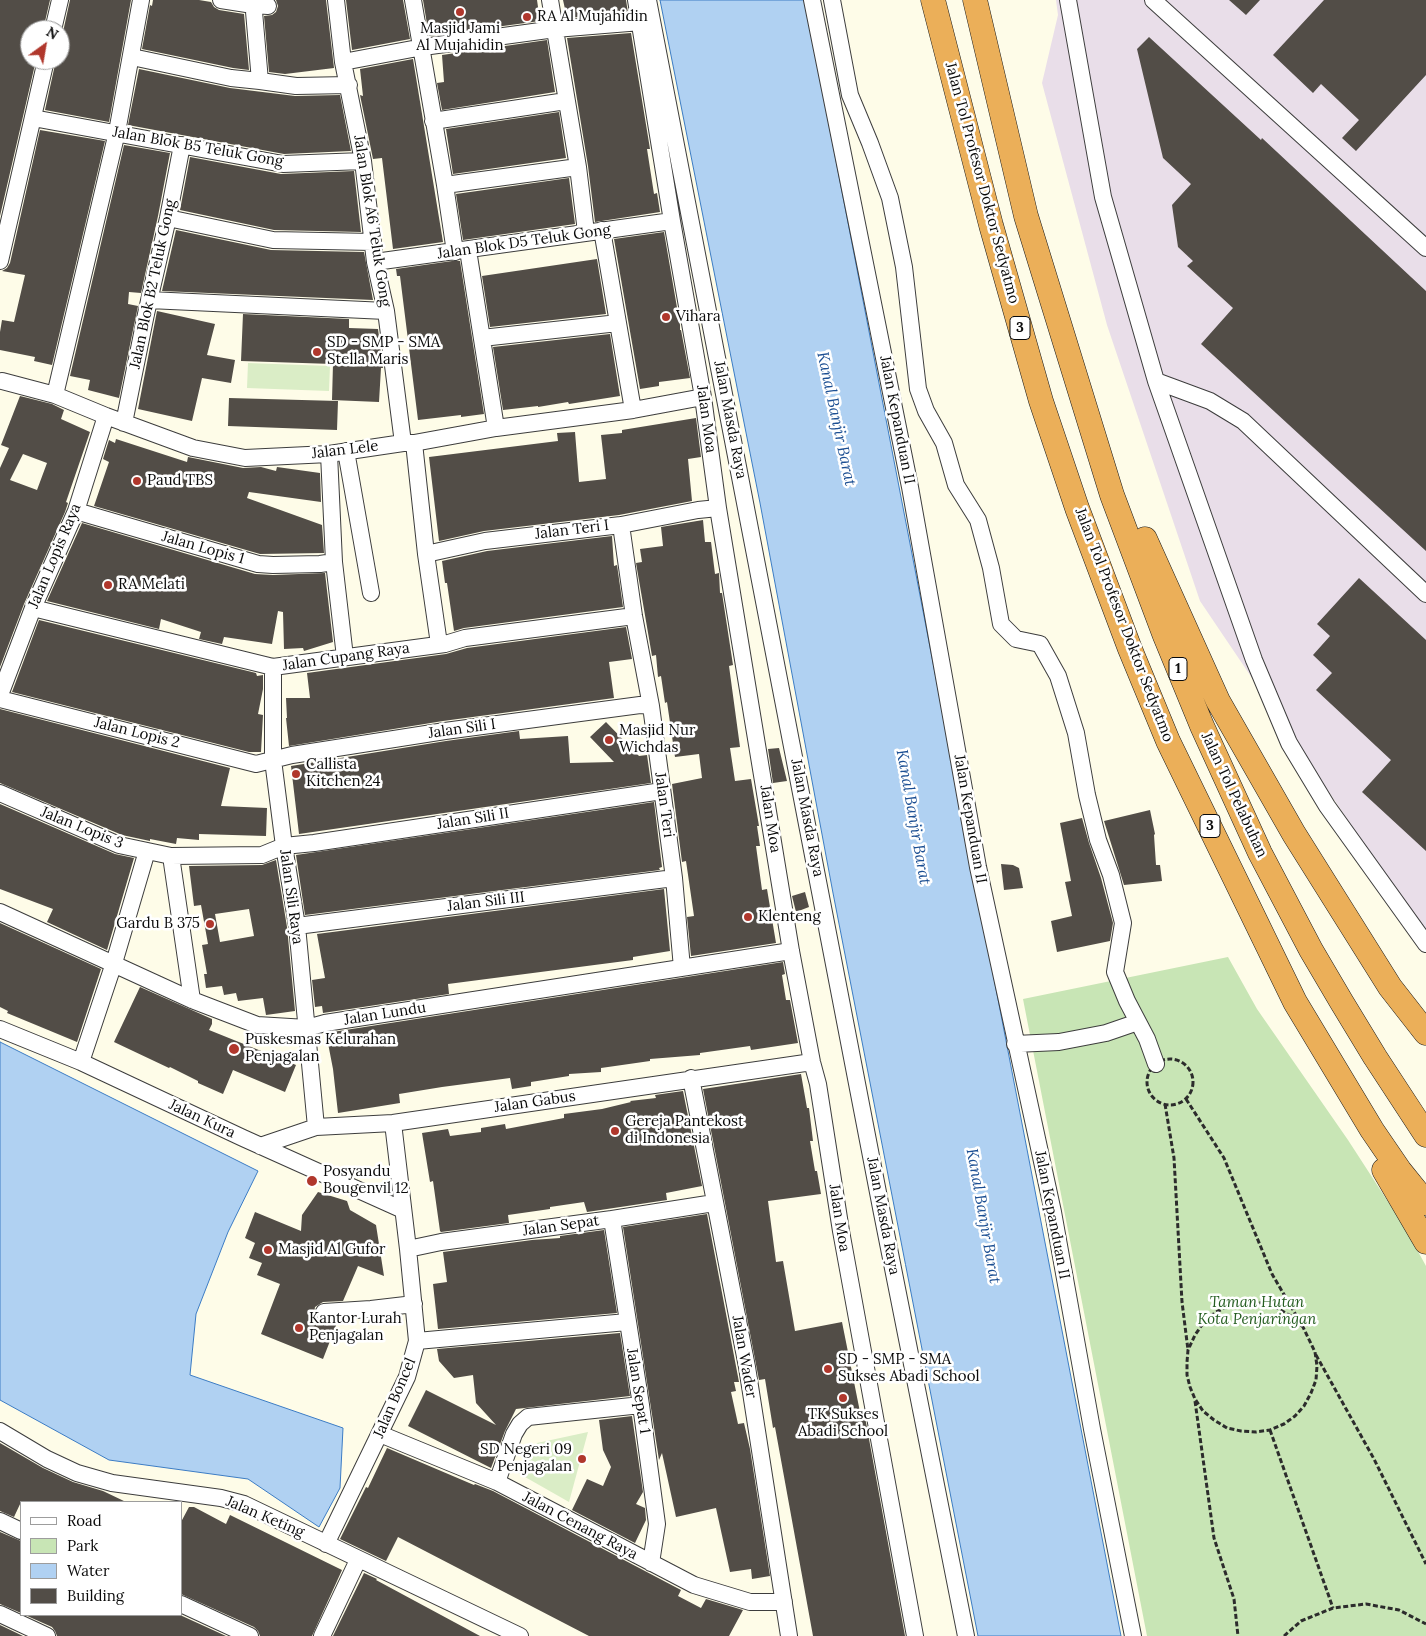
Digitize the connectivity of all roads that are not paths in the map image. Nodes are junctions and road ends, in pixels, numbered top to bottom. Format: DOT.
graph roads {
  1 [pos="60,0"];
  2 [pos="142,0"];
  3 [pos="221,0"];
  4 [pos="336,0"];
  5 [pos="413,0"];
  6 [pos="550,0"];
  7 [pos="636,0"];
  8 [pos="648,0"];
  9 [pos="812,0"];
  10 [pos="832,0"];
  11 [pos="933,0"];
  12 [pos="1068,0"];
  13 [pos="1153,0"];
  14 [pos="258,4"];
  15 [pos="979,4"];
  16 [pos="55,20"];
  17 [pos="641,22"];
  18 [pos="555,29"];
  19 [pos="423,47"];
  20 [pos="132,57"];
  21 [pos="344,62"];
  22 [pos="44,70"];
  23 [pos="260,81"];
  24 [pos="349,85"];
  25 [pos="566,101"];
  26 [pos="34,118"];
  27 [pos="433,121"];
  28 [pos="117,132"];
  29 [pos="182,145"];
  30 [pos="363,161"];
  31 [pos="578,167"];
  32 [pos="445,185"];
  33 [pos="168,218"];
  34 [pos="672,221"];
  35 [pos="594,231"];
  36 [pos="372,242"];
  37 [pos="1426,248"];
  38 [pos="462,251"];
  39 [pos="0,261"];
  40 [pos="375,262"];
  41 [pos="149,300"];
  42 [pos="386,311"];
  43 [pos="618,323"];
  44 [pos="482,338"];
  45 [pos="1,381"];
  46 [pos="1156,382"];
  47 [pos="55,395"];
  48 [pos="703,397"];
  49 [pos="633,410"];
  50 [pos="106,416"];
  51 [pos="124,423"];
  52 [pos="496,428"];
  53 [pos="1093,429"];
  54 [pos="408,443"];
  55 [pos="346,451"];
  56 [pos="329,454"];
  57 [pos="718,508"];
  58 [pos="76,511"];
  59 [pos="621,525"];
  60 [pos="426,554"];
  61 [pos="334,562"];
  62 [pos="370,593"];
  63 [pos="1426,594"];
  64 [pos="33,608"];
  65 [pos="634,616"];
  66 [pos="439,644"];
  67 [pos="345,657"];
  68 [pos="273,667"];
  69 [pos="0,695"];
  70 [pos="0,699"];
  71 [pos="651,706"];
  72 [pos="273,760"];
  73 [pos="662,791"];
  74 [pos="0,793"];
  75 [pos="284,846"];
  76 [pos="147,851"];
  77 [pos="171,856"];
  78 [pos="674,878"];
  79 [pos="0,912"];
  80 [pos="297,926"];
  81 [pos="1426,944"];
  82 [pos="792,951"];
  83 [pos="114,963"];
  84 [pos="682,968"];
  85 [pos="192,1000"];
  86 [pos="1138,1022"];
  87 [pos="0,1028"];
  88 [pos="307,1028"];
  89 [pos="1426,1033"];
  90 [pos="1016,1044"];
  91 [pos="81,1062"];
  92 [pos="812,1062"];
  93 [pos="1156,1064"];
  94 [pos="691,1078"];
  95 [pos="393,1123"];
  96 [pos="316,1127"];
  97 [pos="1372,1130"];
  98 [pos="1426,1135"];
  99 [pos="260,1146"];
  100 [pos="714,1203"];
  101 [pos="1426,1203"];
  102 [pos="403,1210"];
  103 [pos="612,1219"];
  104 [pos="1426,1242"];
  105 [pos="408,1249"];
  106 [pos="414,1304"];
  107 [pos="324,1312"];
  108 [pos="627,1322"];
  109 [pos="417,1341"];
  110 [pos="641,1405"];
  111 [pos="0,1431"];
  112 [pos="380,1434"];
  113 [pos="497,1482"];
  114 [pos="0,1521"];
  115 [pos="20,1530"];
  116 [pos="326,1544"];
  117 [pos="358,1560"];
  118 [pos="651,1563"];
  119 [pos="784,1602"];
  120 [pos="182,1604"];
  121 [pos="0,1614"];
  122 [pos="47,1636"];
  123 [pos="250,1636"];
  124 [pos="322,1636"];
  125 [pos="520,1636"];
  126 [pos="790,1636"];
  127 [pos="915,1636"];
  128 [pos="966,1636"];
  129 [pos="1133,1636"];
  1 -- 16 [label="street"];
  2 -- 20 [label="street"];
  3 -- 14 [label="street"];
  4 -- 21 [label="street, Jalan Blok A6 Teluk Gong"];
  5 -- 19 [label="street"];
  6 -- 18 [label="street"];
  7 -- 17 [label="street, Jalan Moa"];
  8 -- 128 [label="street, Jalan Masda Raya"];
  9 -- 90 [label="street, Jalan Kepanduan II"];
  10 -- 86 [label="street, Jalan Kepanduan II"];
  11 -- 97 [label="highway, Jalan Tol Profesor Doktor Sedyatmo / 3"];
  12 -- 46 [label="street"];
  13 -- 37 [label="street"];
  14 -- 23 [label="street"];
  15 -- 53 [label="highway"];
  17 -- 18 [label="street"];
  17 -- 34 [label="street, Jalan Moa"];
  18 -- 19 [label="street"];
  18 -- 25 [label="street"];
  19 -- 21 [label="street"];
  19 -- 27 [label="street"];
  20 -- 23 [label="street"];
  20 -- 28 [label="street"];
  21 -- 24 [label="street, Jalan Blok A6 Teluk Gong"];
  22 -- 26 [label="street"];
  23 -- 24 [label="street"];
  24 -- 30 [label="street, Jalan Blok A6 Teluk Gong"];
  25 -- 27 [label="street"];
  25 -- 31 [label="street"];
  26 -- 28 [label="street, Jalan Blok B5 Teluk Gong"];
  26 -- 39 [label="street"];
  27 -- 32 [label="street"];
  28 -- 29 [label="street, Jalan Blok B5 Teluk Gong"];
  28 -- 47 [label="street"];
  29 -- 30 [label="street, Jalan Blok B5 Teluk Gong"];
  29 -- 33 [label="street, Jalan Blok B2 Teluk Gong"];
  30 -- 36 [label="street, Jalan Blok A6 Teluk Gong"];
  31 -- 32 [label="street"];
  31 -- 35 [label="street"];
  32 -- 38 [label="street"];
  33 -- 36 [label="street"];
  33 -- 41 [label="street, Jalan Blok B2 Teluk Gong"];
  34 -- 35 [label="street, Jalan Blok D5 Teluk Gong"];
  34 -- 48 [label="street, Jalan Moa"];
  35 -- 38 [label="street, Jalan Blok D5 Teluk Gong"];
  35 -- 43 [label="street"];
  36 -- 40 [label="street, Jalan Blok A6 Teluk Gong"];
  38 -- 40 [label="street, Jalan Blok D5 Teluk Gong"];
  38 -- 44 [label="street"];
  40 -- 42 [label="street, Jalan Blok A6 Teluk Gong"];
  41 -- 42 [label="street"];
  41 -- 51 [label="street, Jalan Blok B2 Teluk Gong"];
  42 -- 54 [label="street, Jalan Blok A6 Teluk Gong"];
  43 -- 44 [label="street"];
  43 -- 49 [label="street"];
  44 -- 52 [label="street"];
  45 -- 47 [label="street, Jalan Lele"];
  46 -- 63 [label="street"];
  46 -- 81 [label="street"];
  47 -- 50 [label="street, Jalan Lele"];
  48 -- 49 [label="street, Jalan Lele"];
  48 -- 57 [label="street, Jalan Moa"];
  49 -- 52 [label="street, Jalan Lele"];
  50 -- 51 [label="street, Jalan Lele"];
  50 -- 58 [label="street, Jalan Lopis Raya"];
  51 -- 56 [label="street, Jalan Lele"];
  52 -- 54 [label="street, Jalan Lele"];
  53 -- 89 [label="highway"];
  53 -- 98 [label="highway, Jalan Tol Pelabuhan / 1"];
  54 -- 55 [label="street, Jalan Lele"];
  54 -- 60 [label="street, Jalan Blok A6 Teluk Gong"];
  55 -- 56 [label="street, Jalan Lele"];
  55 -- 62 [label="street"];
  56 -- 61 [label="street"];
  57 -- 59 [label="street, Jalan Teri I"];
  57 -- 82 [label="street, Jalan Moa"];
  58 -- 61 [label="street, Jalan Lopis 1"];
  58 -- 64 [label="street, Jalan Lopis Raya"];
  59 -- 60 [label="street, Jalan Teri I"];
  59 -- 65 [label="street, Jalan Teri"];
  60 -- 66 [label="street, Jalan Blok A6 Teluk Gong"];
  61 -- 67 [label="street"];
  64 -- 68 [label="street, Jalan Cupang Raya"];
  64 -- 69 [label="street, Jalan Lopis Raya"];
  65 -- 66 [label="street, Jalan Cupang Raya"];
  65 -- 71 [label="street, Jalan Teri"];
  66 -- 67 [label="street, Jalan Cupang Raya"];
  67 -- 68 [label="street, Jalan Cupang Raya"];
  68 -- 72 [label="street, Jalan Sili Raya"];
  70 -- 72 [label="street, Jalan Lopis 2"];
  71 -- 72 [label="street, Jalan Sili I"];
  71 -- 73 [label="street, Jalan Teri"];
  72 -- 75 [label="street, Jalan Sili Raya"];
  73 -- 75 [label="street, Jalan Sili II"];
  73 -- 78 [label="street, Jalan Teri"];
  74 -- 76 [label="street, Jalan Lopis 3"];
  75 -- 77 [label="street, Jalan Lopis 3"];
  75 -- 80 [label="street, Jalan Sili Raya"];
  76 -- 77 [label="street, Jalan Lopis 3"];
  76 -- 83 [label="street"];
  77 -- 85 [label="street"];
  78 -- 80 [label="street, Jalan Sili III"];
  78 -- 84 [label="street, Jalan Teri"];
  79 -- 83 [label="street, Jalan Lundu"];
  80 -- 88 [label="street, Jalan Sili Raya"];
  82 -- 84 [label="street, Jalan Lundu"];
  82 -- 92 [label="street, Jalan Moa"];
  83 -- 85 [label="street, Jalan Lundu"];
  83 -- 91 [label="street"];
  84 -- 88 [label="street, Jalan Lundu"];
  85 -- 88 [label="street, Jalan Lundu"];
  86 -- 90 [label="street"];
  86 -- 93 [label="street"];
  87 -- 91 [label="street, Jalan Kura"];
  88 -- 96 [label="street, Jalan Sili Raya"];
  90 -- 129 [label="street, Jalan Kepanduan II"];
  91 -- 99 [label="street, Jalan Kura"];
  92 -- 94 [label="street, Jalan Gabus"];
  92 -- 127 [label="street, Jalan Moa"];
  94 -- 95 [label="street, Jalan Gabus"];
  94 -- 100 [label="street, Jalan Wader"];
  95 -- 96 [label="street, Jalan Gabus"];
  95 -- 102 [label="street, Jalan Boncel"];
  96 -- 99 [label="street, Jalan Gabus"];
  97 -- 101 [label="highway, Jalan Tol Profesor Doktor Sedyatmo / 3"];
  97 -- 104 [label="highway"];
  99 -- 102 [label="street, Jalan Kura"];
  100 -- 103 [label="street, Jalan Sepat"];
  100 -- 119 [label="street, Jalan Wader"];
  102 -- 105 [label="street, Jalan Boncel"];
  103 -- 105 [label="street, Jalan Sepat"];
  103 -- 108 [label="street, Jalan Sepat 1"];
  105 -- 106 [label="street, Jalan Boncel"];
  106 -- 107 [label="street"];
  106 -- 109 [label="street, Jalan Boncel"];
  108 -- 109 [label="street"];
  108 -- 110 [label="street, Jalan Sepat 1"];
  109 -- 112 [label="street, Jalan Boncel"];
  110 -- 113 [label="street"];
  110 -- 118 [label="street, Jalan Sepat 1"];
  111 -- 116 [label="street, Jalan Keting"];
  112 -- 113 [label="street, Jalan Cenang Raya"];
  112 -- 116 [label="street, Jalan Boncel"];
  113 -- 118 [label="street, Jalan Cenang Raya"];
  114 -- 115 [label="street"];
  116 -- 117 [label="street, Jalan Keting"];
  117 -- 124 [label="street"];
  117 -- 125 [label="street, Jalan Keting"];
  118 -- 119 [label="street, Jalan Cenang Raya"];
  119 -- 126 [label="street, Jalan Wader"];
  120 -- 123 [label="street"];
  121 -- 122 [label="street"];
}
